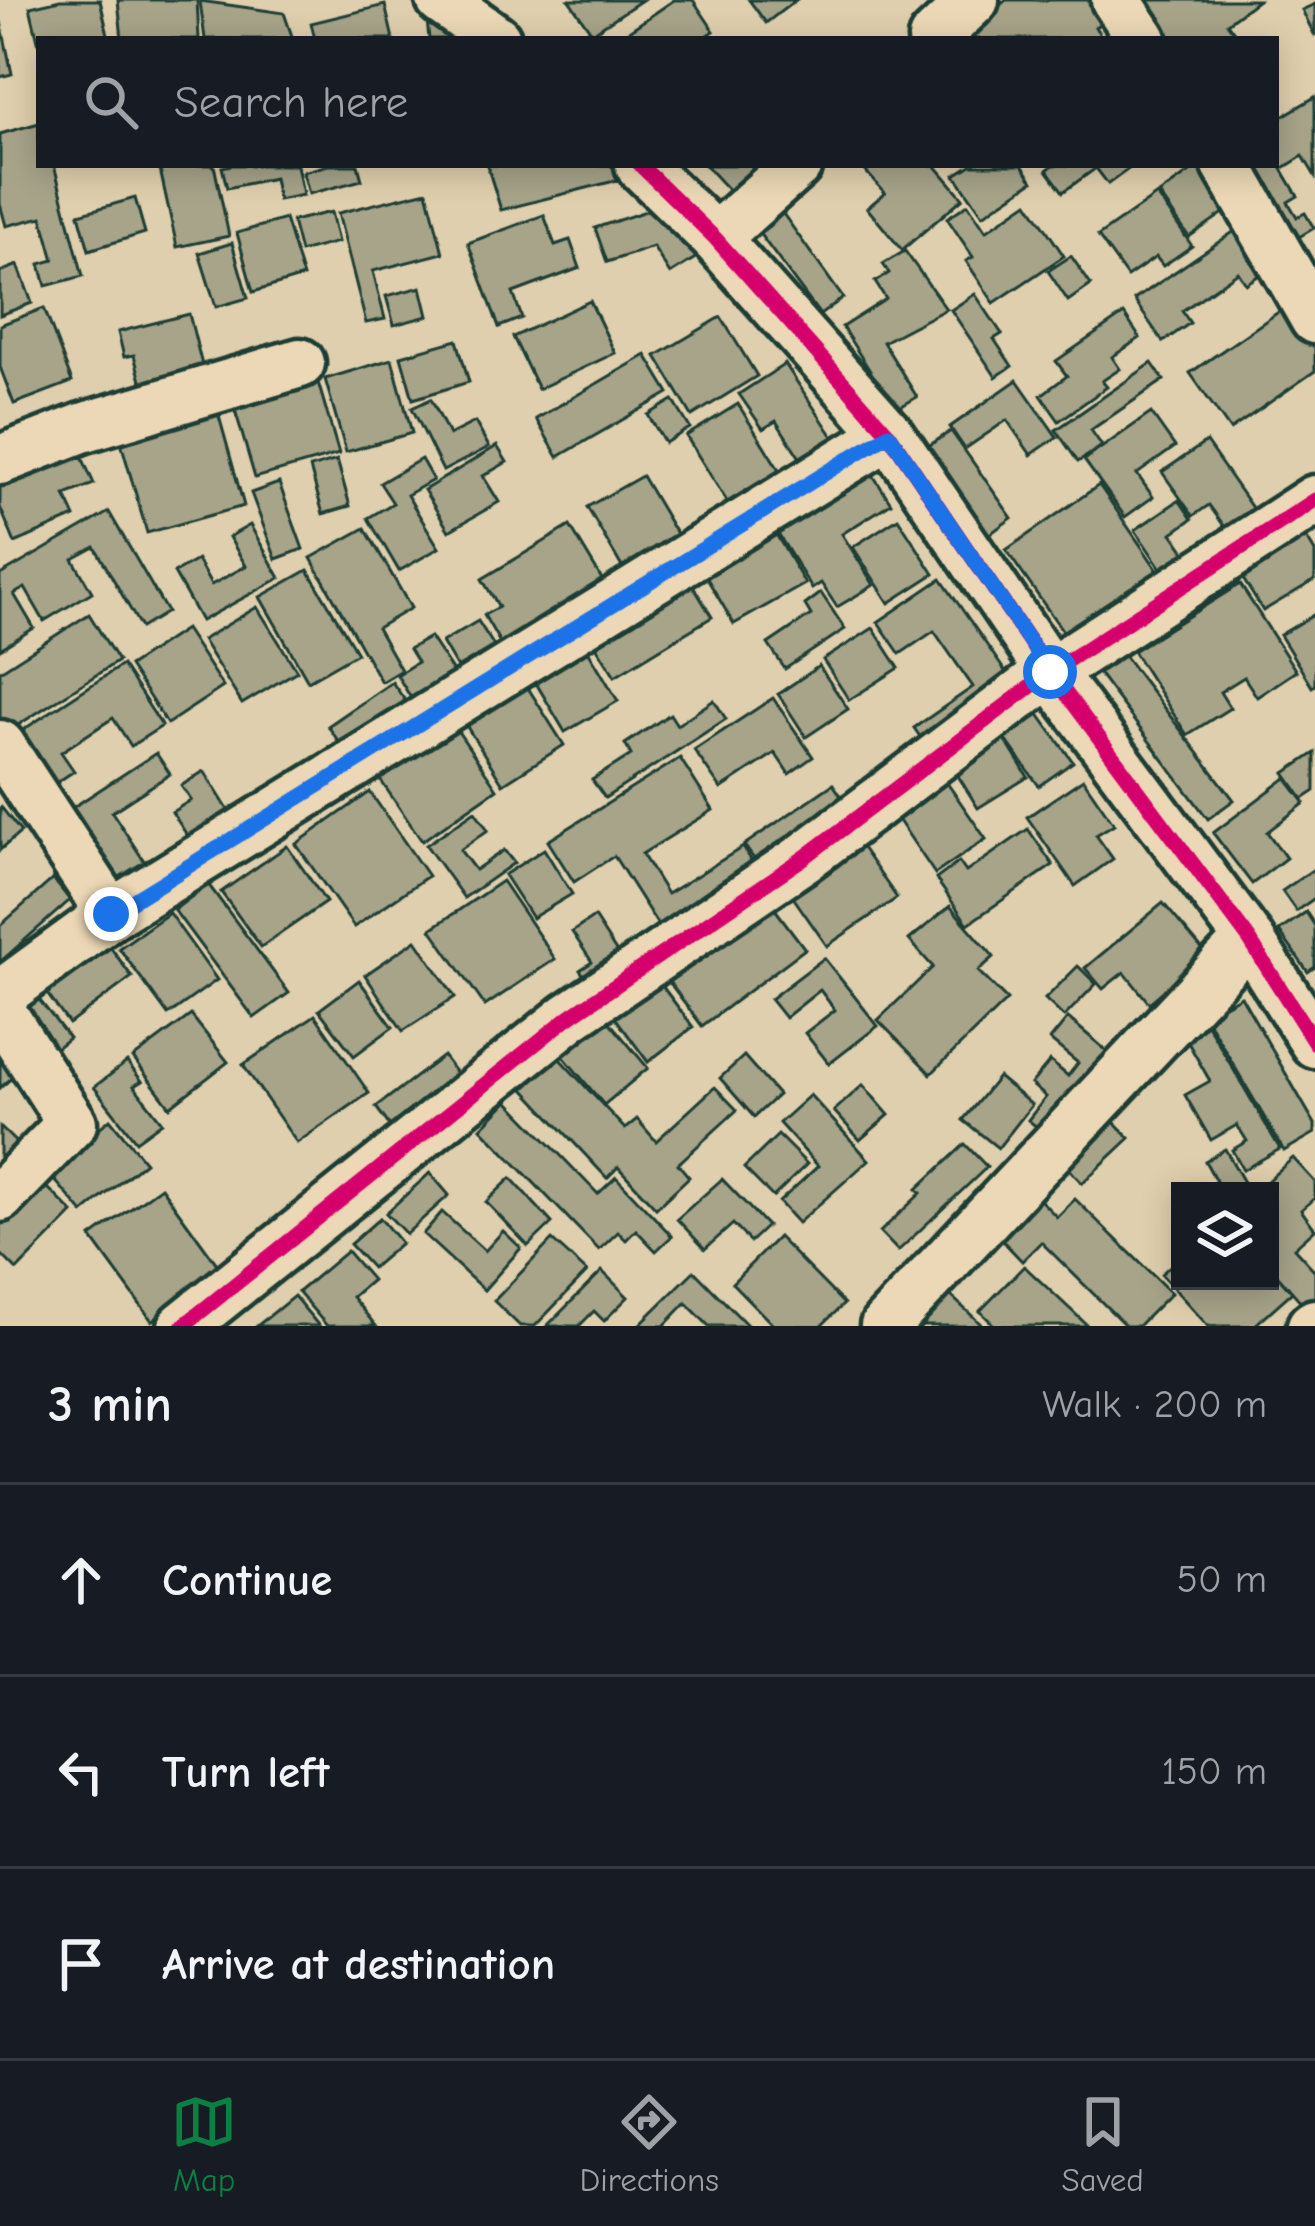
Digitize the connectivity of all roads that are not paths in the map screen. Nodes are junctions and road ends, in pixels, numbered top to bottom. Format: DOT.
graph roads {
  1 [pos="441,0"];
  2 [pos="974,0"];
  3 [pos="1116,0"];
  4 [pos="492,36"];
  5 [pos="936,36"];
  6 [pos="1140,36"];
  7 [pos="643,168"];
  8 [pos="794,168"];
  9 [pos="1230,168"];
  10 [pos="715,238"];
  11 [pos="1315,319"];
  12 [pos="300,363"];
  13 [pos="889,434"];
  14 [pos="0,460"];
  15 [pos="1315,500"];
  16 [pos="1050,672"];
  17 [pos="4,763"];
  18 [pos="111,914"];
  19 [pos="1249,939"];
  20 [pos="0,995"];
  21 [pos="0,1010"];
  22 [pos="1315,1043"];
  23 [pos="0,1197"];
  24 [pos="183,1326"];
  25 [pos="885,1326"];
  1 -- 4 [label="street"];
  2 -- 5 [label="street"];
  3 -- 6 [label="street"];
  7 -- 10 [label="street"];
  8 -- 10 [label="street"];
  9 -- 11 [label="street"];
  10 -- 13 [label="street"];
  12 -- 14 [label="street"];
  13 -- 16 [label="street"];
  13 -- 18 [label="street"];
  15 -- 16 [label="street"];
  16 -- 19 [label="street"];
  16 -- 24 [label="street"];
  17 -- 18 [label="street"];
  18 -- 20 [label="street"];
  19 -- 22 [label="street"];
  19 -- 25 [label="street"];
  21 -- 23 [label="street"];
}
